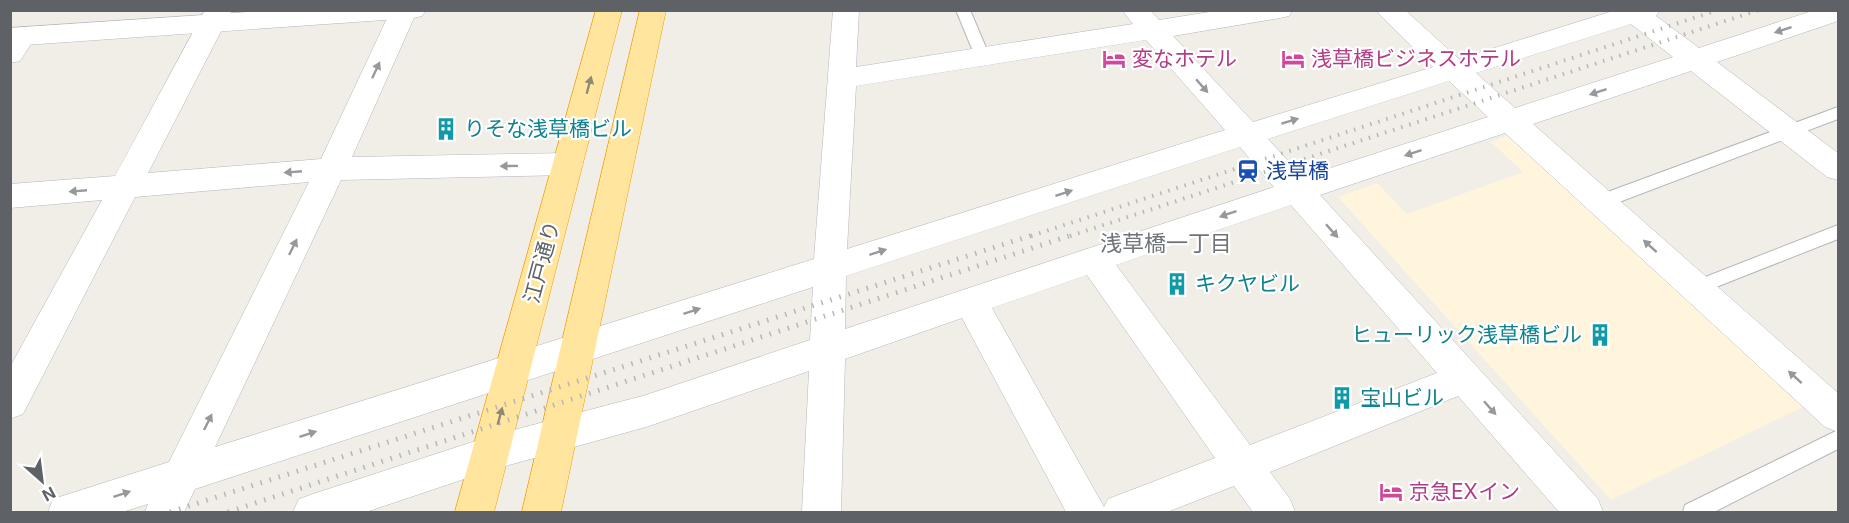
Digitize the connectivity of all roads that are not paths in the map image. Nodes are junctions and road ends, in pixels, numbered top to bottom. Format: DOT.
graph roads {
  1 [pos="413,10"];
  2 [pos="609,10"];
  3 [pos="652,10"];
  4 [pos="846,10"];
  5 [pos="963,10"];
  6 [pos="1388,10"];
  7 [pos="404,11"];
  8 [pos="1272,11"];
  9 [pos="1637,12"];
  10 [pos="1839,12"];
  11 [pos="215,17"];
  12 [pos="1145,21"];
  13 [pos="14,43"];
  14 [pos="982,57"];
  15 [pos="1694,60"];
  16 [pos="1455,71"];
  17 [pos="842,79"];
  18 [pos="1839,113"];
  19 [pos="1511,121"];
  20 [pos="1789,131"];
  21 [pos="1245,135"];
  22 [pos="568,164"];
  23 [pos="331,169"];
  24 [pos="1839,169"];
  25 [pos="125,187"];
  26 [pos="1296,192"];
  27 [pos="10,196"];
  28 [pos="1600,202"];
  29 [pos="1839,232"];
  30 [pos="1094,260"];
  31 [pos="830,267"];
  32 [pos="1696,288"];
  33 [pos="971,302"];
  34 [pos="577,348"];
  35 [pos="829,351"];
  36 [pos="513,368"];
  37 [pos="1464,378"];
  38 [pos="10,403"];
  39 [pos="1837,418"];
  40 [pos="559,436"];
  41 [pos="490,453"];
  42 [pos="1242,465"];
  43 [pos="182,475"];
  44 [pos="67,513"];
  45 [pos="164,513"];
  46 [pos="313,513"];
  47 [pos="474,513"];
  48 [pos="541,513"];
  49 [pos="822,513"];
  50 [pos="1087,513"];
  51 [pos="1122,513"];
  52 [pos="1276,513"];
  53 [pos="1584,513"];
  54 [pos="1693,513"];
  1 -- 7 [label="street"];
  22 -- 2 [label="highway, 江戸通り, one-way"];
  3 -- 34 [label="highway"];
  4 -- 17 [label="street"];
  5 -- 14 [label="lane"];
  6 -- 16 [label="street"];
  7 -- 11 [label="street"];
  23 -- 7 [label="street, one-way"];
  8 -- 12 [label="street"];
  9 -- 15 [label="street"];
  9 -- 16 [label="street"];
  10 -- 15 [label="street, one-way"];
  11 -- 13 [label="street"];
  11 -- 25 [label="street"];
  12 -- 14 [label="street"];
  12 -- 21 [label="street, one-way"];
  14 -- 17 [label="street"];
  15 -- 19 [label="street, one-way"];
  15 -- 20 [label="street"];
  16 -- 19 [label="street"];
  21 -- 16 [label="street, one-way"];
  17 -- 31 [label="street"];
  18 -- 20 [label="lane"];
  19 -- 26 [label="street, one-way"];
  19 -- 28 [label="street"];
  20 -- 24 [label="street"];
  20 -- 28 [label="lane"];
  21 -- 26 [label="street"];
  31 -- 21 [label="street, one-way"];
  22 -- 23 [label="street, one-way"];
  22 -- 36 [label="highway, 江戸通り"];
  23 -- 25 [label="street, one-way"];
  43 -- 23 [label="street, one-way"];
  25 -- 27 [label="street, one-way"];
  25 -- 38 [label="street"];
  26 -- 30 [label="street, one-way"];
  26 -- 37 [label="street, one-way"];
  32 -- 28 [label="street, one-way"];
  29 -- 32 [label="lane"];
  30 -- 33 [label="street"];
  30 -- 42 [label="street"];
  34 -- 31 [label="street, one-way"];
  31 -- 35 [label="street"];
  39 -- 32 [label="street, one-way"];
  33 -- 35 [label="street"];
  33 -- 50 [label="street"];
  34 -- 36 [label="street"];
  34 -- 40 [label="highway"];
  35 -- 40 [label="street"];
  35 -- 49 [label="street"];
  41 -- 36 [label="highway, 江戸通り, one-way"];
  43 -- 36 [label="street, one-way"];
  37 -- 42 [label="street"];
  37 -- 53 [label="street, one-way"];
  39 -- 54 [label="lane"];
  40 -- 41 [label="street"];
  40 -- 48 [label="highway"];
  41 -- 46 [label="street"];
  41 -- 47 [label="highway, 江戸通り"];
  42 -- 51 [label="street"];
  42 -- 52 [label="street"];
  44 -- 43 [label="street, one-way"];
  43 -- 45 [label="street"];
}
